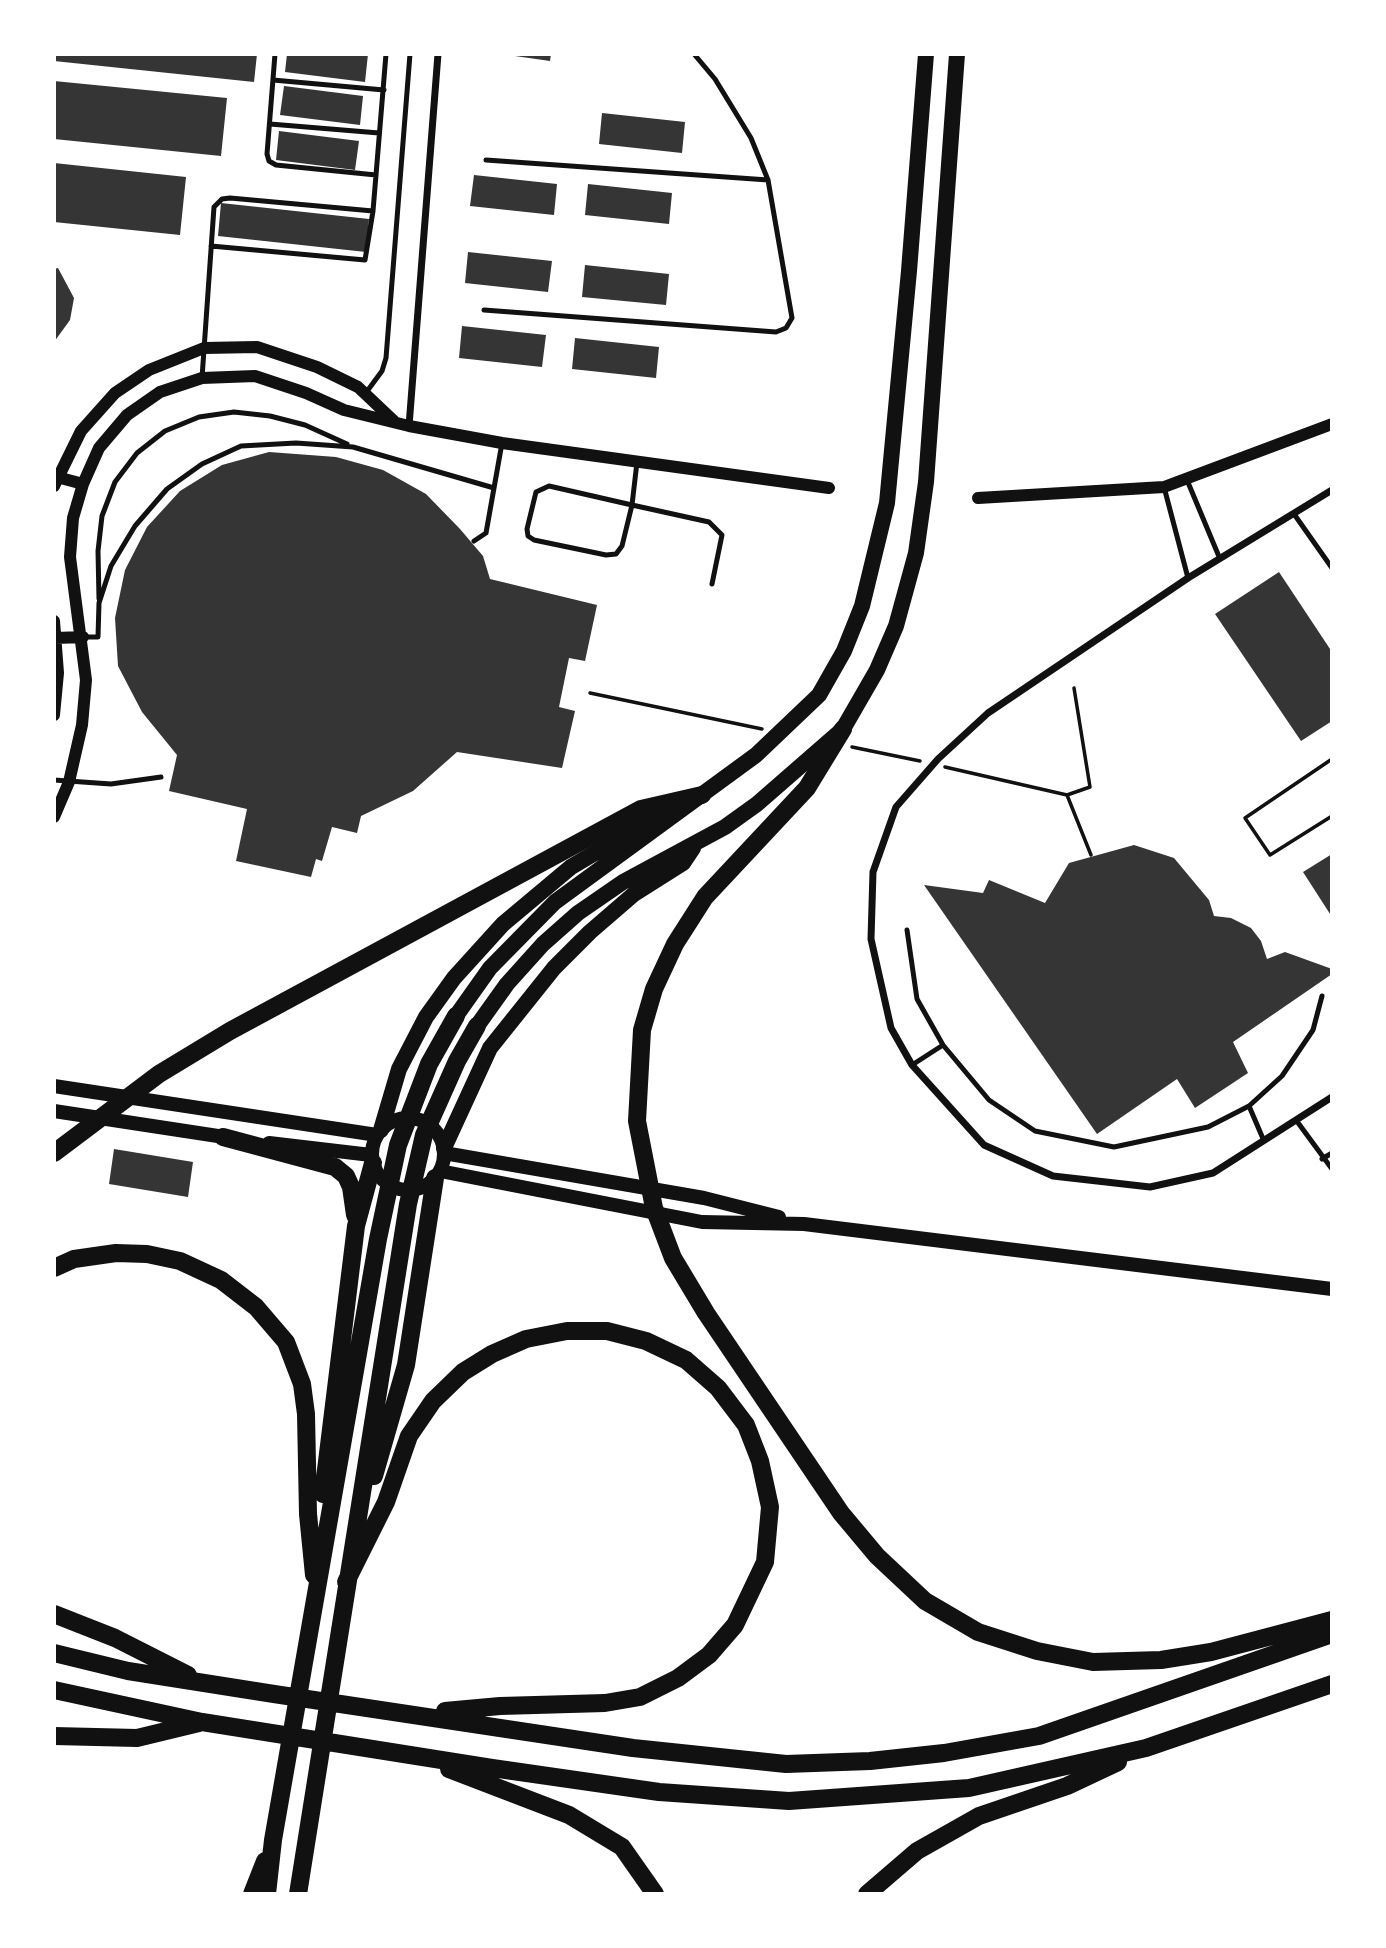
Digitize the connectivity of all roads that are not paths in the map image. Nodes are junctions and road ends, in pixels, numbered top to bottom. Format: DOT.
graph roads {
  1 [pos="275,54"];
  2 [pos="386,54"];
  3 [pos="410,54"];
  4 [pos="438,54"];
  5 [pos="694,54"];
  6 [pos="926,54"];
  7 [pos="957,54"];
  8 [pos="273,80"];
  9 [pos="384,90"];
  10 [pos="270,124"];
  11 [pos="379,133"];
  12 [pos="486,160"];
  13 [pos="376,175"];
  14 [pos="768,180"];
  15 [pos="373,211"];
  16 [pos="211,246"];
  17 [pos="484,310"];
  18 [pos="204,348"];
  19 [pos="202,378"];
  20 [pos="365,394"];
  21 [pos="395,422"];
  22 [pos="1332,424"];
  23 [pos="409,426"];
  24 [pos="502,443"];
  25 [pos="353,447"];
  26 [pos="637,462"];
  27 [pos="55,479"];
  28 [pos="1187,480"];
  29 [pos="83,484"];
  30 [pos="1164,487"];
  31 [pos="495,488"];
  32 [pos="829,488"];
  33 [pos="1332,490"];
  34 [pos="978,498"];
  35 [pos="632,505"];
  36 [pos="1294,514"];
  37 [pos="474,541"];
  38 [pos="1220,559"];
  39 [pos="1332,568"];
  40 [pos="1188,578"];
  41 [pos="712,584"];
  42 [pos="99,603"];
  43 [pos="54,621"];
  44 [pos="83,637"];
  45 [pos="56,638"];
  46 [pos="54,715"];
  47 [pos="843,729"];
  48 [pos="161,777"];
  49 [pos="54,780"];
  50 [pos="69,782"];
  51 [pos="702,795"];
  52 [pos="675,814"];
  53 [pos="54,817"];
  54 [pos="697,843"];
  55 [pos="906,930"];
  56 [pos="1322,996"];
  57 [pos="456,1016"];
  58 [pos="477,1026"];
  59 [pos="943,1045"];
  60 [pos="912,1065"];
  61 [pos="54,1086"];
  62 [pos="1332,1097"];
  63 [pos="1249,1106"];
  64 [pos="54,1111"];
  65 [pos="1296,1120"];
  66 [pos="379,1133"];
  67 [pos="223,1137"];
  68 [pos="1264,1141"];
  69 [pos="444,1150"];
  70 [pos="54,1153"];
  71 [pos="1332,1153"];
  72 [pos="372,1159"];
  73 [pos="1322,1159"];
  74 [pos="1332,1169"];
  75 [pos="438,1175"];
  76 [pos="804,1224"];
  77 [pos="356,1226"];
  78 [pos="54,1268"];
  79 [pos="1332,1289"];
  80 [pos="355,1534"];
  81 [pos="323,1557"];
  82 [pos="346,1582"];
  83 [pos="316,1595"];
  84 [pos="54,1614"];
  85 [pos="1332,1620"];
  86 [pos="1332,1634"];
  87 [pos="54,1653"];
  88 [pos="202,1683"];
  89 [pos="1332,1684"];
  90 [pos="54,1690"];
  91 [pos="418,1714"];
  92 [pos="202,1722"];
  93 [pos="54,1736"];
  94 [pos="1146,1748"];
  95 [pos="425,1758"];
  96 [pos="309,1830"];
  97 [pos="274,1840"];
  98 [pos="252,1894"];
  99 [pos="267,1894"];
  100 [pos="298,1894"];
  101 [pos="311,1894"];
  102 [pos="655,1894"];
  103 [pos="867,1894"];
  1 -- 8 [label="lane"];
  2 -- 9 [label="lane"];
  3 -- 20 [label="lane"];
  4 -- 23 [label="street"];
  5 -- 14 [label="lane"];
  6 -- 51 [label="main road"];
  7 -- 47 [label="main road"];
  8 -- 9 [label="lane"];
  8 -- 10 [label="lane"];
  9 -- 11 [label="lane"];
  10 -- 11 [label="lane"];
  10 -- 13 [label="lane"];
  11 -- 13 [label="lane"];
  12 -- 14 [label="lane"];
  13 -- 15 [label="lane"];
  14 -- 17 [label="lane"];
  15 -- 16 [label="lane"];
  15 -- 16 [label="lane"];
  16 -- 18 [label="lane"];
  18 -- 19 [label="lane"];
  18 -- 20 [label="street"];
  18 -- 27 [label="street"];
  19 -- 21 [label="street"];
  19 -- 29 [label="street"];
  20 -- 21 [label="street"];
  21 -- 23 [label="street"];
  22 -- 28 [label="street"];
  23 -- 24 [label="street"];
  24 -- 26 [label="street"];
  24 -- 31 [label="lane"];
  25 -- 31 [label="lane"];
  25 -- 42 [label="lane"];
  25 -- 42 [label="lane"];
  26 -- 32 [label="street"];
  26 -- 35 [label="lane"];
  27 -- 29 [label="street"];
  28 -- 30 [label="street"];
  28 -- 38 [label="lane"];
  29 -- 44 [label="street"];
  30 -- 34 [label="street"];
  30 -- 40 [label="lane"];
  31 -- 37 [label="lane"];
  33 -- 36 [label="street"];
  35 -- 35 [label="lane"];
  35 -- 41 [label="lane"];
  36 -- 38 [label="street"];
  36 -- 39 [label="lane"];
  38 -- 40 [label="street"];
  40 -- 60 [label="street"];
  42 -- 44 [label="lane"];
  43 -- 45 [label="street"];
  44 -- 45 [label="street"];
  44 -- 50 [label="street"];
  45 -- 46 [label="street"];
  47 -- 54 [label="main road"];
  47 -- 85 [label="highway"];
  48 -- 50 [label="lane"];
  49 -- 50 [label="lane"];
  50 -- 53 [label="street"];
  51 -- 52 [label="main road"];
  51 -- 70 [label="highway"];
  52 -- 57 [label="main road"];
  52 -- 66 [label="main road"];
  54 -- 58 [label="main road"];
  54 -- 69 [label="main road"];
  55 -- 59 [label="lane"];
  56 -- 63 [label="lane"];
  57 -- 81 [label="highway"];
  58 -- 80 [label="highway"];
  59 -- 60 [label="lane"];
  59 -- 63 [label="lane"];
  60 -- 68 [label="street"];
  61 -- 66 [label="main road"];
  62 -- 65 [label="street"];
  63 -- 68 [label="lane"];
  64 -- 67 [label="main road"];
  65 -- 68 [label="street"];
  65 -- 73 [label="lane"];
  66 -- 69 [label="main road"];
  66 -- 72 [label="main road"];
  67 -- 72 [label="main road"];
  67 -- 77 [label="highway"];
  69 -- 75 [label="main road"];
  69 -- 76 [label="main road"];
  71 -- 73 [label="lane"];
  72 -- 75 [label="main road"];
  72 -- 77 [label="highway"];
  73 -- 74 [label="lane"];
  75 -- 76 [label="main road"];
  75 -- 80 [label="highway"];
  76 -- 79 [label="main road"];
  77 -- 81 [label="highway"];
  78 -- 83 [label="highway"];
  80 -- 82 [label="highway"];
  81 -- 83 [label="highway"];
  82 -- 91 [label="highway"];
  82 -- 96 [label="highway"];
  83 -- 97 [label="highway"];
  84 -- 88 [label="highway"];
  86 -- 91 [label="highway"];
  87 -- 88 [label="highway"];
  88 -- 91 [label="highway"];
  89 -- 94 [label="highway"];
  90 -- 92 [label="highway"];
  92 -- 93 [label="highway"];
  92 -- 95 [label="highway"];
  94 -- 95 [label="highway"];
  94 -- 103 [label="highway"];
  95 -- 102 [label="highway"];
  96 -- 100 [label="highway"];
  96 -- 101 [label="highway"];
  97 -- 98 [label="highway"];
  97 -- 99 [label="highway"];
}
